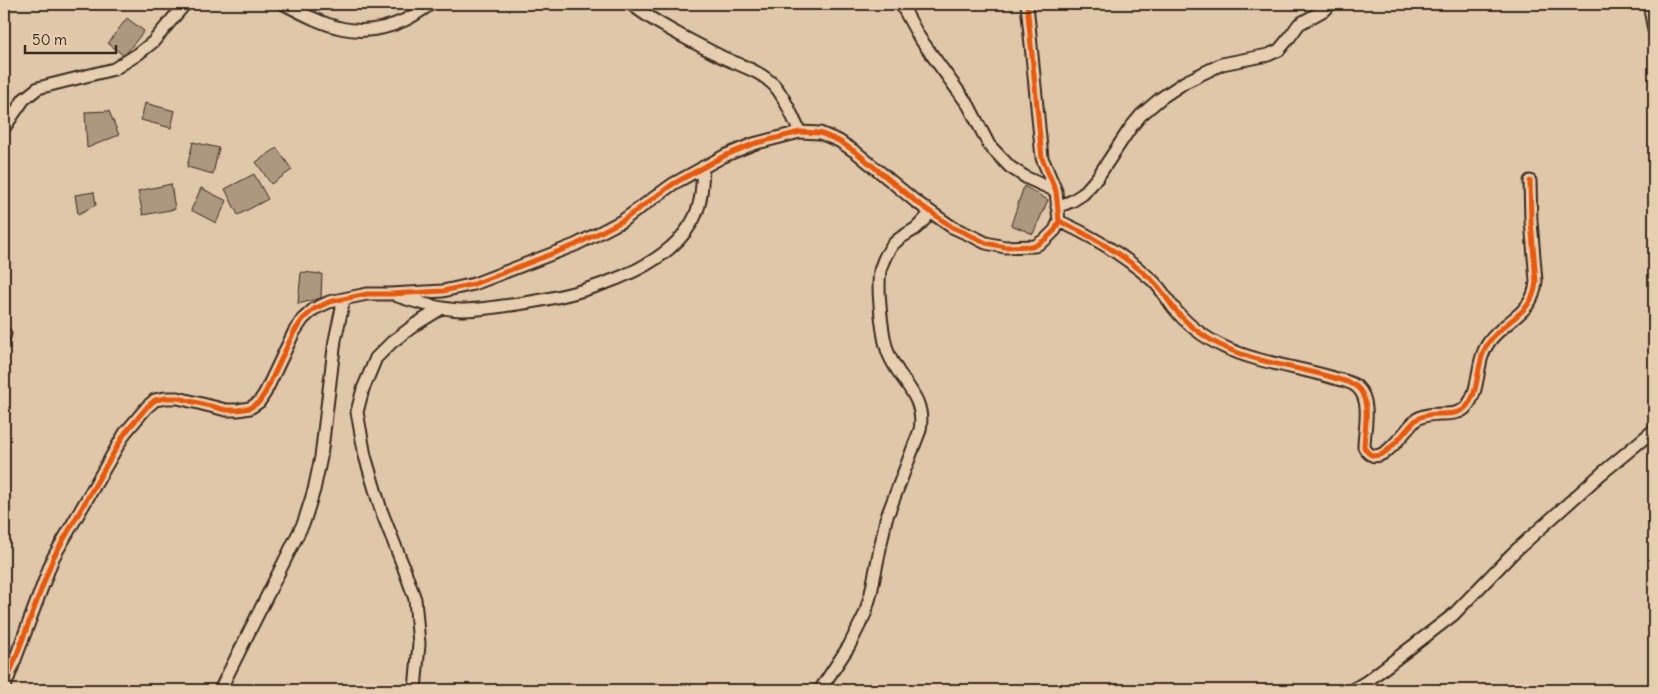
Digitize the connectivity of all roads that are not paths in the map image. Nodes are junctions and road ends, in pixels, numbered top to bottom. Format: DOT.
graph roads {
  1 [pos="284,4"];
  2 [pos="431,4"];
  3 [pos="631,4"];
  4 [pos="900,4"];
  5 [pos="1026,4"];
  6 [pos="1330,4"];
  7 [pos="1649,4"];
  8 [pos="179,5"];
  9 [pos="1654,30"];
  10 [pos="4,128"];
  11 [pos="800,132"];
  12 [pos="703,167"];
  13 [pos="1530,181"];
  14 [pos="1056,191"];
  15 [pos="1057,206"];
  16 [pos="931,212"];
  17 [pos="1059,221"];
  18 [pos="391,294"];
  19 [pos="344,299"];
  20 [pos="442,308"];
  21 [pos="1654,430"];
  22 [pos="4,689"];
  23 [pos="220,690"];
  24 [pos="415,690"];
  25 [pos="820,690"];
  26 [pos="1352,690"];
  1 -- 2 [label="street"];
  3 -- 11 [label="street"];
  4 -- 14 [label="street"];
  5 -- 14 [label="street"];
  6 -- 15 [label="street"];
  7 -- 9 [label="street"];
  8 -- 10 [label="street"];
  11 -- 12 [label="street"];
  11 -- 16 [label="street"];
  12 -- 18 [label="street"];
  12 -- 20 [label="street"];
  13 -- 17 [label="street"];
  14 -- 15 [label="street"];
  15 -- 17 [label="street"];
  16 -- 17 [label="street"];
  16 -- 25 [label="street"];
  18 -- 19 [label="street"];
  18 -- 20 [label="street"];
  19 -- 22 [label="street"];
  19 -- 23 [label="street"];
  20 -- 24 [label="street"];
  21 -- 26 [label="street"];
}
